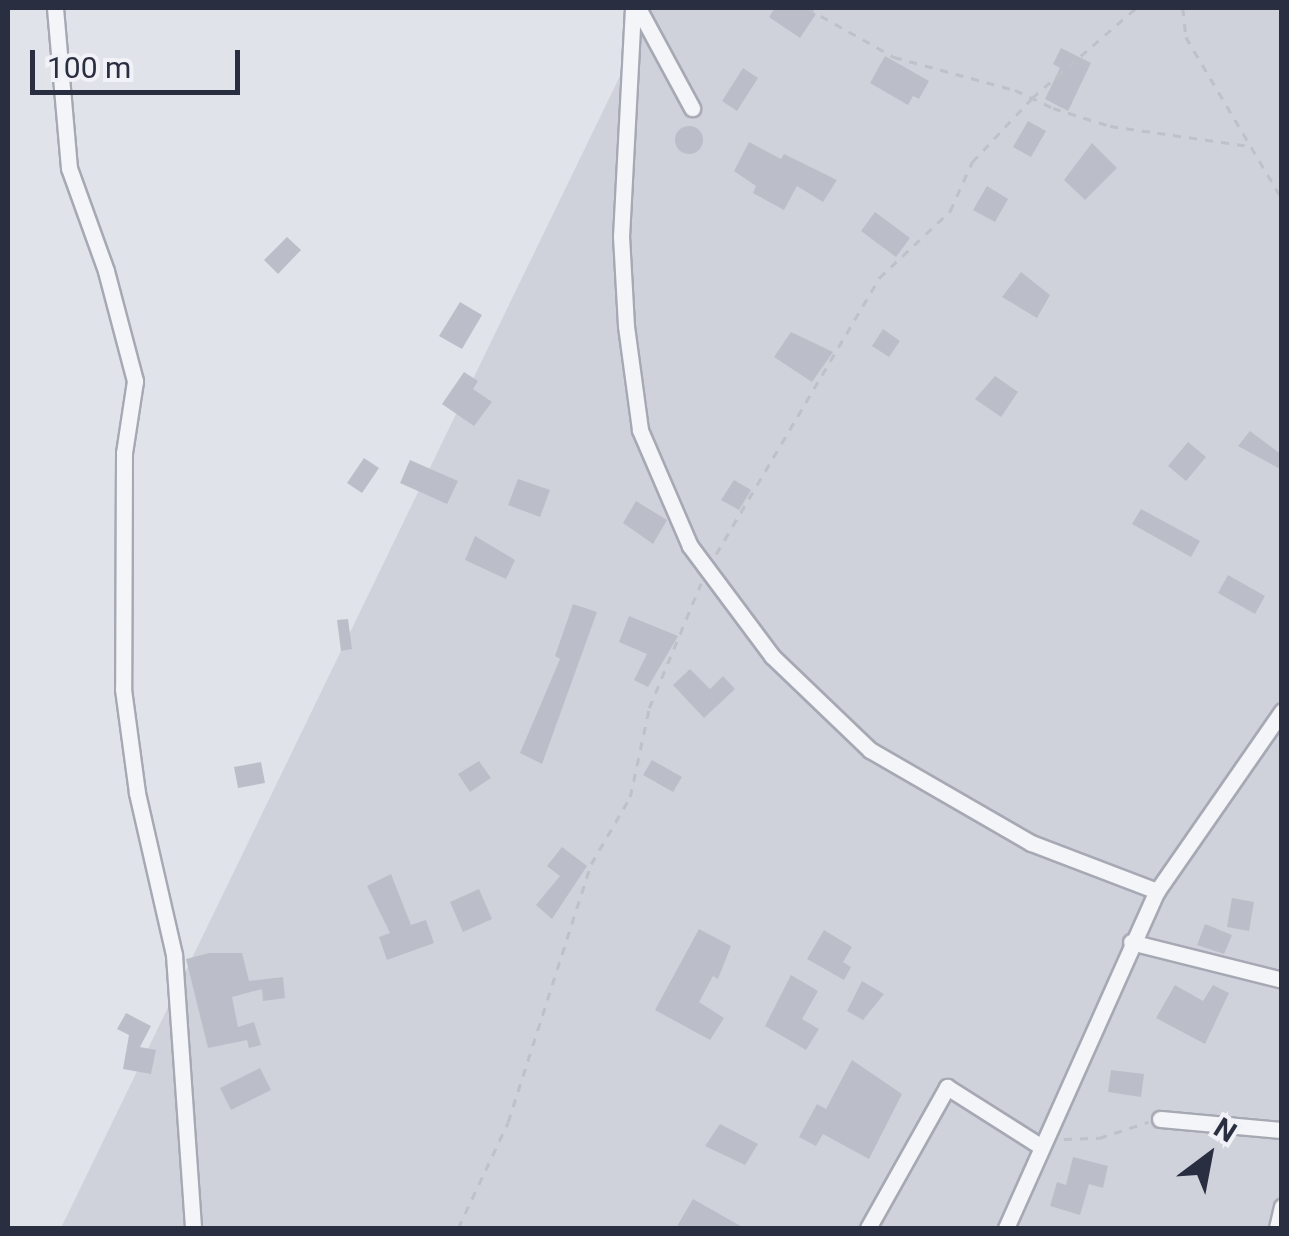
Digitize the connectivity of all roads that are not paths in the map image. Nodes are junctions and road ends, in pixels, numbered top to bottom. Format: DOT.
graph roads {
  1 [pos="54,8"];
  2 [pos="635,8"];
  3 [pos="692,108"];
  4 [pos="1282,711"];
  5 [pos="1157,891"];
  6 [pos="1131,942"];
  7 [pos="1282,980"];
  8 [pos="1160,1120"];
  9 [pos="1282,1130"];
  10 [pos="1041,1143"];
  11 [pos="1282,1208"];
  12 [pos="193,1228"];
  13 [pos="868,1228"];
  14 [pos="1006,1228"];
  15 [pos="1277,1228"];
  1 -- 12 [label="street"];
  2 -- 3 [label="street"];
  2 -- 5 [label="street"];
  4 -- 5 [label="street"];
  5 -- 6 [label="street"];
  6 -- 7 [label="street"];
  6 -- 10 [label="street"];
  8 -- 9 [label="street"];
  10 -- 13 [label="street"];
  10 -- 14 [label="street"];
  11 -- 15 [label="street"];
}
